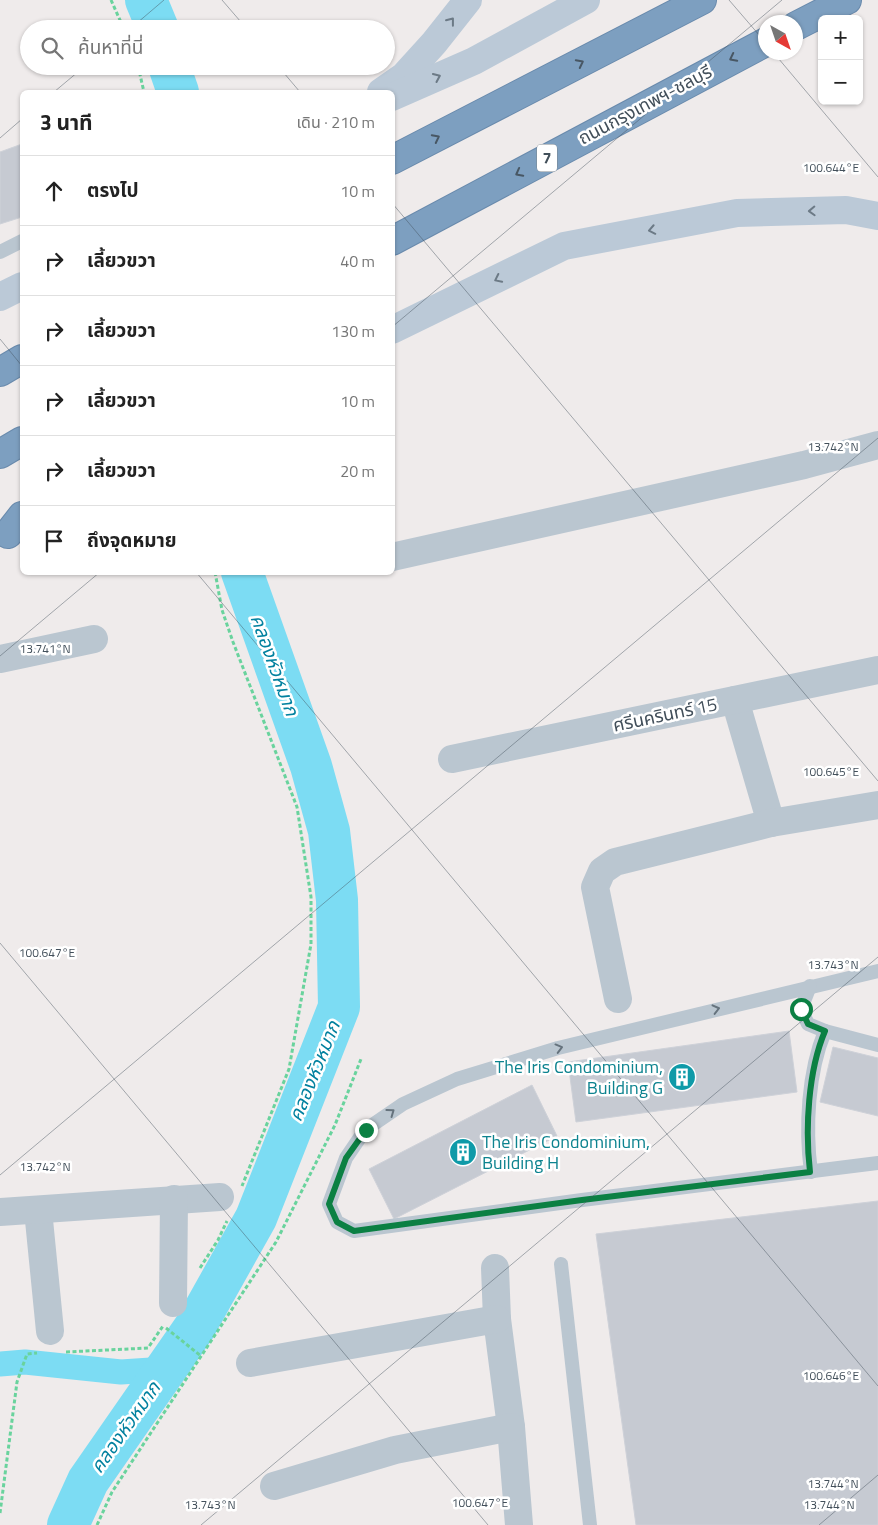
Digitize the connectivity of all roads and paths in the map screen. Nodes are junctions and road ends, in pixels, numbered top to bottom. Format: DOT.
graph roads {
  1 [pos="111,0"];
  2 [pos="468,0"];
  3 [pos="586,0"];
  4 [pos="702,0"];
  5 [pos="847,0"];
  6 [pos="120,20"];
  7 [pos="803,22"];
  8 [pos="758,46"];
  9 [pos="140,75"];
  10 [pos="144,90"];
  11 [pos="383,90"];
  12 [pos="395,96"];
  13 [pos="395,158"];
  14 [pos="878,204"];
  15 [pos="846,210"];
  16 [pos="878,216"];
  17 [pos="395,239"];
  18 [pos="20,242"];
  19 [pos="0,252"];
  20 [pos="20,287"];
  21 [pos="0,297"];
  22 [pos="395,329"];
  23 [pos="20,361"];
  24 [pos="0,372"];
  25 [pos="20,443"];
  26 [pos="878,445"];
  27 [pos="0,454"];
  28 [pos="395,556"];
  29 [pos="216,575"];
  30 [pos="94,639"];
  31 [pos="0,659"];
  32 [pos="878,670"];
  33 [pos="735,700"];
  34 [pos="452,759"];
  35 [pos="878,805"];
  36 [pos="771,823"];
  37 [pos="878,971"];
  38 [pos="810,986"];
  39 [pos="618,998"];
  40 [pos="825,1031"];
  41 [pos="878,1045"];
  42 [pos="361,1059"];
  43 [pos="878,1163"];
  44 [pos="810,1172"];
  45 [pos="174,1199"];
  46 [pos="230,1200"];
  47 [pos="38,1210"];
  48 [pos="0,1212"];
  49 [pos="561,1264"];
  50 [pos="495,1268"];
  51 [pos="199,1271"];
  52 [pos="168,1316"];
  53 [pos="497,1319"];
  54 [pos="53,1345"];
  55 [pos="201,1356"];
  56 [pos="250,1363"];
  57 [pos="511,1427"];
  58 [pos="274,1486"];
  59 [pos="0,1512"];
  60 [pos="97,1525"];
  61 [pos="519,1525"];
  62 [pos="590,1525"];
  1 -- 6 [label="path"];
  11 -- 2 [label="main road, one-way"];
  12 -- 3 [label="main road, one-way"];
  13 -- 4 [label="highway, one-way"];
  5 -- 7 [label="highway"];
  8 -- 17 [label="highway, ถนนกรุงเทพฯ-ชลบุรี / 7, one-way"];
  9 -- 10 [label="path"];
  14 -- 15 [label="main road"];
  15 -- 16 [label="main road"];
  15 -- 22 [label="main road, one-way"];
  18 -- 19 [label="lane"];
  20 -- 21 [label="main road"];
  23 -- 24 [label="highway"];
  25 -- 27 [label="highway"];
  26 -- 28 [label="street"];
  29 -- 46 [label="path"];
  30 -- 31 [label="street"];
  32 -- 33 [label="street, ศรีนครินทร์ 15"];
  33 -- 34 [label="street, ศรีนครินทร์ 15"];
  33 -- 36 [label="street"];
  35 -- 36 [label="street"];
  36 -- 39 [label="street"];
  37 -- 38 [label="lane"];
  38 -- 40 [label="lane"];
  44 -- 38 [label="lane, one-way"];
  40 -- 41 [label="lane"];
  40 -- 44 [label="lane"];
  42 -- 55 [label="path"];
  43 -- 44 [label="lane"];
  45 -- 46 [label="street"];
  45 -- 47 [label="street"];
  45 -- 52 [label="street"];
  46 -- 51 [label="path"];
  47 -- 48 [label="street"];
  47 -- 54 [label="street"];
  49 -- 62 [label="lane"];
  50 -- 53 [label="street"];
  52 -- 54 [label="path"];
  52 -- 55 [label="path"];
  53 -- 56 [label="street"];
  53 -- 57 [label="street"];
  54 -- 59 [label="path"];
  55 -- 60 [label="path"];
  57 -- 58 [label="street"];
  57 -- 61 [label="street"];
}
